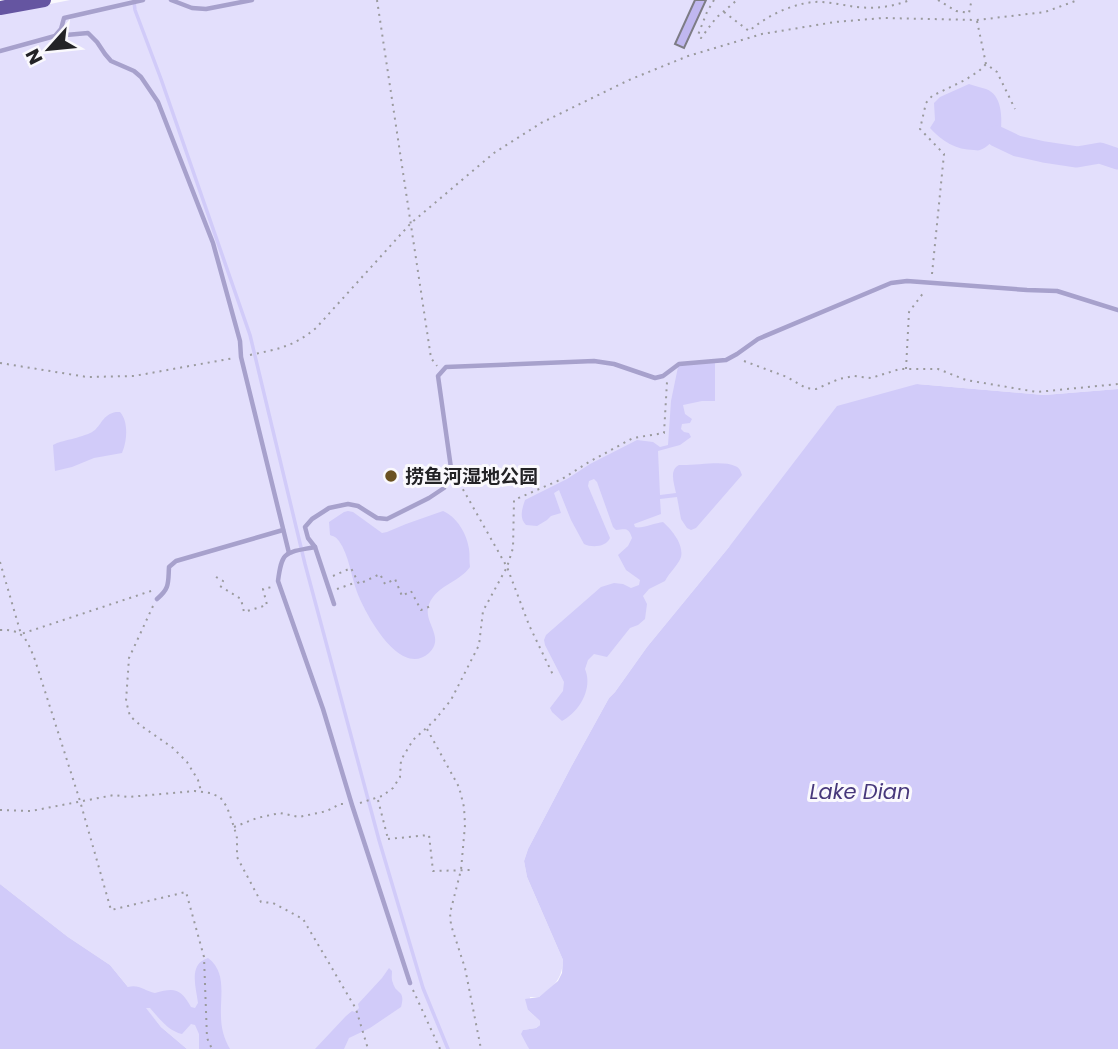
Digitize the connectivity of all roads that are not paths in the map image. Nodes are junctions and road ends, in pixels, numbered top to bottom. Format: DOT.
graph roads {
  1 [pos="44,0"];
  2 [pos="143,0"];
  3 [pos="171,0"];
  4 [pos="252,0"];
  5 [pos="0,8"];
  6 [pos="55,36"];
  7 [pos="0,51"];
  8 [pos="1118,310"];
  9 [pos="283,530"];
  10 [pos="312,548"];
  11 [pos="289,553"];
  12 [pos="157,598"];
  13 [pos="334,604"];
  14 [pos="410,983"];
  1 -- 5 [label="main road"];
  2 -- 6 [label="lane"];
  3 -- 4 [label="lane"];
  6 -- 7 [label="lane"];
  6 -- 9 [label="lane"];
  8 -- 10 [label="lane"];
  9 -- 11 [label="lane"];
  9 -- 12 [label="lane"];
  10 -- 11 [label="lane"];
  10 -- 13 [label="lane"];
  11 -- 14 [label="lane"];
}
